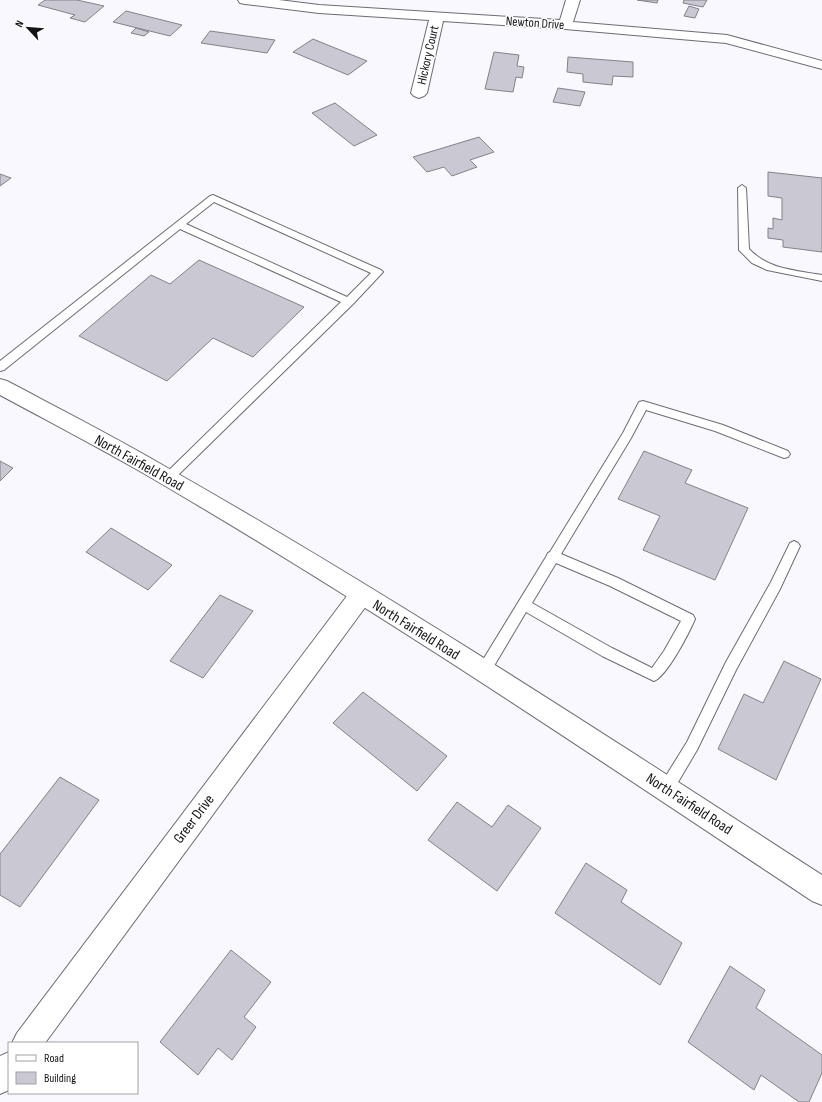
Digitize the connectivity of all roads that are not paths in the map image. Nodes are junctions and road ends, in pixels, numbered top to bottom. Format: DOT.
graph roads {
  1 [pos="245,0"];
  2 [pos="573,0"];
  3 [pos="438,17"];
  4 [pos="565,25"];
  5 [pos="822,65"];
  6 [pos="419,94"];
  7 [pos="742,188"];
  8 [pos="180,225"];
  9 [pos="822,278"];
  10 [pos="349,302"];
  11 [pos="0,367"];
  12 [pos="0,386"];
  13 [pos="784,454"];
  14 [pos="168,478"];
  15 [pos="794,546"];
  16 [pos="552,556"];
  17 [pos="361,595"];
  18 [pos="523,604"];
  19 [pos="483,672"];
  20 [pos="666,789"];
  21 [pos="822,891"];
  22 [pos="28,1042"];
  23 [pos="8,1068"];
  24 [pos="0,1079"];
  1 -- 3 [label="street, Newton Drive"];
  2 -- 4 [label="street"];
  3 -- 4 [label="street, Newton Drive"];
  3 -- 6 [label="street, Hickory Court"];
  4 -- 5 [label="street, Newton Drive"];
  7 -- 9 [label="lane"];
  8 -- 10 [label="lane"];
  8 -- 10 [label="lane"];
  8 -- 11 [label="lane"];
  10 -- 14 [label="lane"];
  12 -- 14 [label="street, North Fairfield Road"];
  13 -- 16 [label="lane"];
  14 -- 17 [label="street, North Fairfield Road"];
  15 -- 20 [label="lane"];
  16 -- 18 [label="lane"];
  16 -- 18 [label="lane"];
  17 -- 19 [label="street, North Fairfield Road"];
  17 -- 22 [label="street, Greer Drive"];
  18 -- 19 [label="lane"];
  19 -- 20 [label="street, North Fairfield Road"];
  20 -- 21 [label="street, North Fairfield Road"];
  23 -- 24 [label="street"];
}
